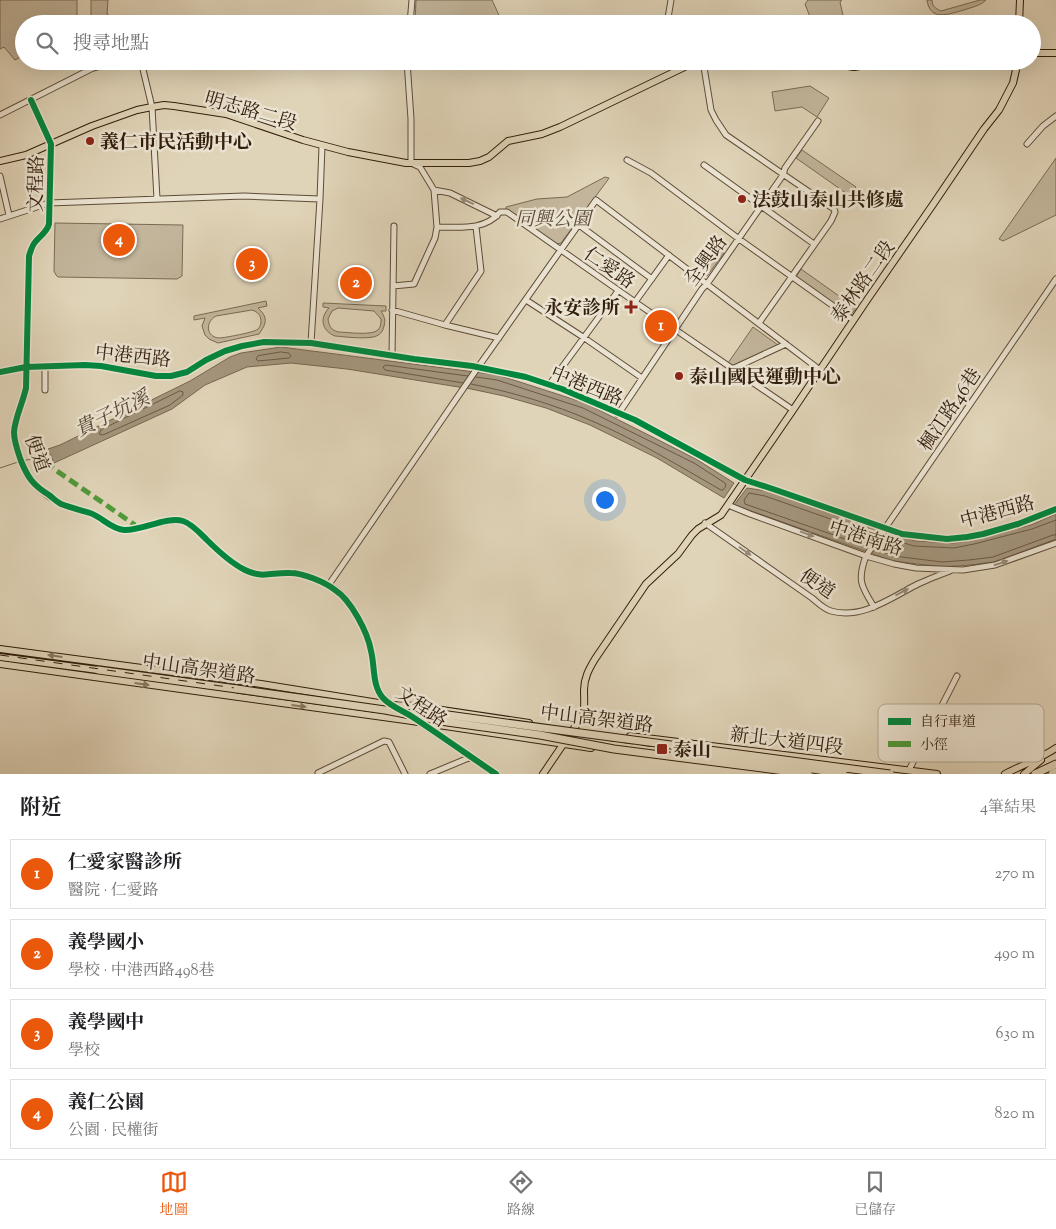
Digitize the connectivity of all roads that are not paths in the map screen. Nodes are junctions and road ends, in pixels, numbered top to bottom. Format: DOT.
graph roads {
  1 [pos="412,0"];
  2 [pos="671,0"];
  3 [pos="1020,0"];
  4 [pos="411,15"];
  5 [pos="668,15"];
  6 [pos="1019,15"];
  7 [pos="1041,53"];
  8 [pos="1056,53"];
  9 [pos="89,70"];
  10 [pos="143,70"];
  11 [pos="408,70"];
  12 [pos="673,70"];
  13 [pos="704,70"];
  14 [pos="1016,70"];
  15 [pos="31,100"];
  16 [pos="152,107"];
  17 [pos="0,115"];
  18 [pos="1056,116"];
  19 [pos="818,121"];
  20 [pos="51,144"];
  21 [pos="1027,144"];
  22 [pos="322,146"];
  23 [pos="627,160"];
  24 [pos="0,161"];
  25 [pos="411,163"];
  26 [pos="704,165"];
  27 [pos="783,175"];
  28 [pos="0,176"];
  29 [pos="434,190"];
  30 [pos="157,199"];
  31 [pos="320,199"];
  32 [pos="49,204"];
  33 [pos="761,207"];
  34 [pos="9,215"];
  35 [pos="498,216"];
  36 [pos="0,219"];
  37 [pos="49,224"];
  38 [pos="579,225"];
  39 [pos="394,226"];
  40 [pos="438,227"];
  41 [pos="476,227"];
  42 [pos="739,238"];
  43 [pos="814,244"];
  44 [pos="561,252"];
  45 [pos="669,255"];
  46 [pos="792,277"];
  47 [pos="652,279"];
  48 [pos="1056,279"];
  49 [pos="707,284"];
  50 [pos="393,286"];
  51 [pos="618,291"];
  52 [pos="526,300"];
  53 [pos="635,302"];
  54 [pos="392,310"];
  55 [pos="853,320"];
  56 [pos="759,324"];
  57 [pos="445,325"];
  58 [pos="674,330"];
  59 [pos="583,337"];
  60 [pos="499,338"];
  61 [pos="312,343"];
  62 [pos="786,344"];
  63 [pos="392,356"];
  64 [pos="45,366"];
  65 [pos="26,368"];
  66 [pos="477,368"];
  67 [pos="732,369"];
  68 [pos="820,370"];
  69 [pos="0,372"];
  70 [pos="642,378"];
  71 [pos="549,385"];
  72 [pos="45,390"];
  73 [pos="793,410"];
  74 [pos="617,414"];
  75 [pos="743,482"];
  76 [pos="729,504"];
  77 [pos="1056,509"];
  78 [pos="706,523"];
  79 [pos="147,526"];
  80 [pos="884,530"];
  81 [pos="1056,543"];
  82 [pos="867,554"];
  83 [pos="953,570"];
  84 [pos="328,586"];
  85 [pos="874,607"];
  86 [pos="0,649"];
  87 [pos="0,657"];
  88 [pos="0,664"];
  89 [pos="98,670"];
  90 [pos="957,676"];
  91 [pos="276,687"];
  92 [pos="270,702"];
  93 [pos="391,704"];
  94 [pos="942,704"];
  95 [pos="385,710"];
  96 [pos="487,716"];
  97 [pos="419,722"];
  98 [pos="574,729"];
  99 [pos="485,732"];
  100 [pos="576,737"];
  101 [pos="563,744"];
  102 [pos="1056,748"];
  103 [pos="760,752"];
  104 [pos="1046,756"];
  105 [pos="471,757"];
  106 [pos="760,762"];
  107 [pos="913,762"];
  108 [pos="1031,762"];
  109 [pos="1039,762"];
  110 [pos="1056,764"];
  111 [pos="788,765"];
  112 [pos="909,770"];
  113 [pos="750,772"];
  114 [pos="1056,772"];
  115 [pos="318,773"];
  116 [pos="765,773"];
  117 [pos="405,774"];
  118 [pos="430,774"];
  119 [pos="496,774"];
  120 [pos="543,774"];
  121 [pos="783,774"];
  122 [pos="808,774"];
  123 [pos="843,774"];
  124 [pos="852,774"];
  125 [pos="892,774"];
  126 [pos="937,774"];
  127 [pos="1005,774"];
  128 [pos="1024,774"];
  129 [pos="1035,774"];
  130 [pos="1052,774"];
  1 -- 4 [label="street"];
  2 -- 5 [label="street"];
  3 -- 6 [label="main road"];
  7 -- 8 [label="main road"];
  9 -- 15 [label="street"];
  10 -- 16 [label="street"];
  11 -- 25 [label="street"];
  12 -- 25 [label="main road, 明志路二段"];
  13 -- 27 [label="street"];
  14 -- 55 [label="main road, 泰林路二段"];
  15 -- 17 [label="street"];
  15 -- 20 [label="street"];
  16 -- 20 [label="main road, 明志路二段"];
  16 -- 22 [label="main road, 明志路二段"];
  16 -- 30 [label="street"];
  18 -- 21 [label="street"];
  19 -- 27 [label="street, 全興路"];
  20 -- 24 [label="main road, 明志路二段"];
  20 -- 32 [label="street, 文程路"];
  22 -- 25 [label="main road, 明志路二段"];
  22 -- 31 [label="street"];
  23 -- 42 [label="street"];
  25 -- 29 [label="street"];
  26 -- 33 [label="street"];
  27 -- 33 [label="street, 全興路"];
  27 -- 43 [label="street"];
  28 -- 34 [label="street"];
  35 -- 29 [label="street, 仁愛路, one-way"];
  29 -- 40 [label="street"];
  30 -- 31 [label="street"];
  30 -- 32 [label="street"];
  31 -- 61 [label="street"];
  32 -- 34 [label="street"];
  32 -- 37 [label="street, 文程路"];
  33 -- 42 [label="street, 全興路"];
  33 -- 43 [label="street"];
  34 -- 36 [label="street"];
  35 -- 41 [label="street"];
  35 -- 44 [label="street, 仁愛路"];
  37 -- 65 [label="street, 便道"];
  38 -- 44 [label="street"];
  38 -- 45 [label="street"];
  38 -- 47 [label="street"];
  39 -- 50 [label="street"];
  40 -- 41 [label="street"];
  40 -- 50 [label="street"];
  41 -- 57 [label="street"];
  42 -- 46 [label="street"];
  42 -- 49 [label="street, 全興路"];
  43 -- 46 [label="street"];
  44 -- 51 [label="street, 仁愛路"];
  44 -- 52 [label="street"];
  45 -- 47 [label="street"];
  45 -- 49 [label="street"];
  46 -- 55 [label="street"];
  46 -- 56 [label="street"];
  47 -- 53 [label="street"];
  48 -- 80 [label="street, 楓江路46巷"];
  49 -- 56 [label="street"];
  49 -- 58 [label="street, 全興路"];
  50 -- 54 [label="street"];
  51 -- 53 [label="street, 仁愛路"];
  51 -- 59 [label="street"];
  52 -- 59 [label="street"];
  52 -- 60 [label="street"];
  53 -- 58 [label="street, 仁愛路"];
  54 -- 57 [label="street"];
  54 -- 63 [label="street"];
  55 -- 68 [label="main road, 泰林路二段"];
  56 -- 62 [label="street"];
  57 -- 60 [label="street"];
  58 -- 67 [label="street, 仁愛路"];
  58 -- 70 [label="street, 全興路"];
  59 -- 70 [label="street"];
  59 -- 71 [label="street"];
  60 -- 66 [label="street"];
  61 -- 63 [label="street, 中港西路"];
  61 -- 64 [label="street, 中港西路"];
  62 -- 67 [label="street"];
  62 -- 68 [label="street"];
  63 -- 66 [label="street, 中港西路"];
  64 -- 65 [label="street, 中港西路"];
  64 -- 72 [label="street"];
  65 -- 69 [label="street, 中港西路"];
  65 -- 79 [label="street, 便道"];
  66 -- 71 [label="street, 中港西路"];
  66 -- 84 [label="street"];
  67 -- 73 [label="street, 仁愛路"];
  68 -- 73 [label="main road, 泰林路二段"];
  70 -- 74 [label="street, 全興路"];
  71 -- 74 [label="street, 中港西路"];
  73 -- 75 [label="main road, 泰林路二段"];
  74 -- 75 [label="street, 中港西路"];
  75 -- 76 [label="main road, 泰林路二段"];
  75 -- 80 [label="street, 中港西路"];
  76 -- 78 [label="main road, 泰林路二段"];
  76 -- 82 [label="street, 中港南路, one-way"];
  77 -- 80 [label="street, 中港西路"];
  78 -- 85 [label="street, 便道, one-way"];
  78 -- 98 [label="main road"];
  79 -- 84 [label="street, 文程路"];
  80 -- 82 [label="street, 楓江路46巷"];
  83 -- 81 [label="street, 中港南路, one-way"];
  82 -- 83 [label="street, 中港南路"];
  82 -- 85 [label="street"];
  85 -- 83 [label="street, 便道, one-way"];
  84 -- 93 [label="street, 文程路"];
  91 -- 86 [label="main road, 新北大道四段, one-way"];
  87 -- 89 [label="main road"];
  88 -- 92 [label="main road, 新北大道四段, one-way"];
  89 -- 95 [label="highway, 中山高架道路, bridge"];
  90 -- 94 [label="street"];
  91 -- 92 [label="main road"];
  91 -- 93 [label="main road, 新北大道四段"];
  92 -- 97 [label="main road, 新北大道四段, one-way"];
  93 -- 96 [label="main road, 新北大道四段"];
  93 -- 97 [label="street, 文程路"];
  95 -- 122 [label="highway, 中山高架道路, bridge"];
  95 -- 125 [label="highway, 中山高架道路, bridge"];
  96 -- 98 [label="main road, 新北大道四段"];
  96 -- 99 [label="main road"];
  97 -- 99 [label="main road, 新北大道四段"];
  97 -- 105 [label="street, 文程路"];
  98 -- 100 [label="highway"];
  98 -- 101 [label="main road"];
  98 -- 103 [label="main road, 新北大道四段"];
  99 -- 101 [label="main road, 新北大道四段"];
  100 -- 101 [label="highway"];
  100 -- 111 [label="highway, bridge"];
  101 -- 113 [label="main road, 新北大道四段"];
  101 -- 120 [label="main road"];
  102 -- 104 [label="main road"];
  103 -- 106 [label="street"];
  103 -- 112 [label="main road, 新北大道四段"];
  105 -- 118 [label="street"];
  105 -- 119 [label="street, 文程路"];
  106 -- 113 [label="main road, 新北大道四段"];
  106 -- 116 [label="street"];
  106 -- 124 [label="main road, 新北大道四段"];
  107 -- 112 [label="street"];
  108 -- 127 [label="main road"];
  109 -- 128 [label="main road"];
  110 -- 129 [label="highway"];
  111 -- 123 [label="highway, bridge"];
  111 -- 125 [label="highway, bridge"];
  112 -- 126 [label="main road, 新北大道四段"];
  113 -- 116 [label="main road, 新北大道四段"];
  114 -- 130 [label="highway"];
  115 -- 117 [label="street"];
  116 -- 121 [label="main road, 新北大道四段"];
}
